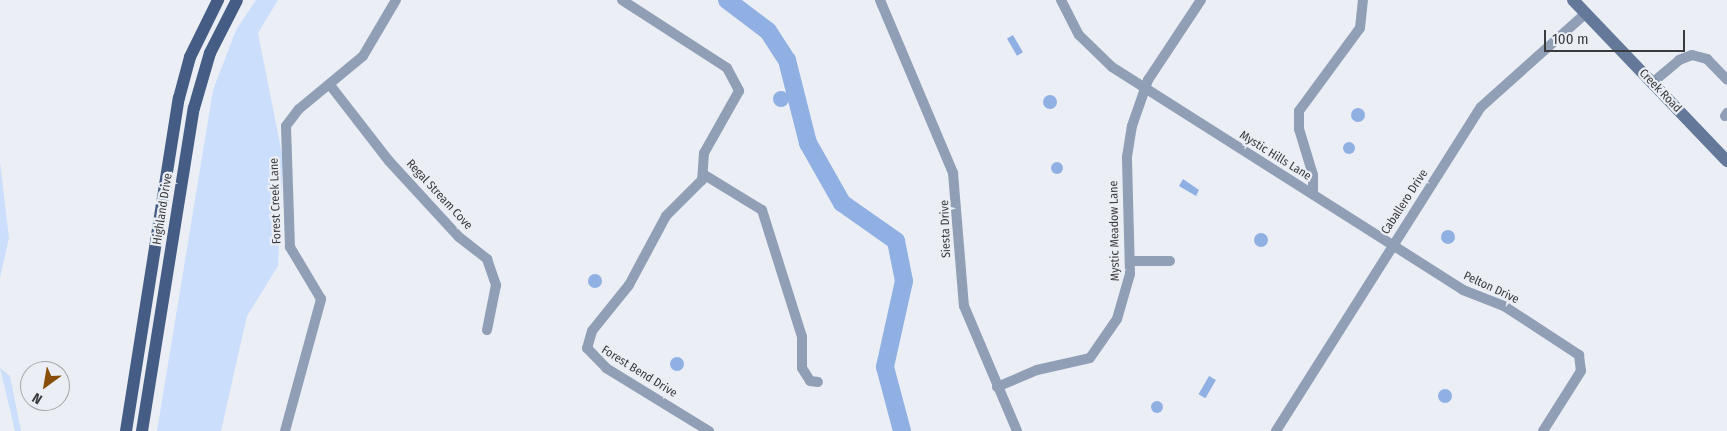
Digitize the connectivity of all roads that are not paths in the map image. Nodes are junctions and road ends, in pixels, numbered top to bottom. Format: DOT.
graph roads {
  1 [pos="218,0"];
  2 [pos="237,0"];
  3 [pos="396,0"];
  4 [pos="622,0"];
  5 [pos="880,0"];
  6 [pos="1061,0"];
  7 [pos="1201,0"];
  8 [pos="1363,0"];
  9 [pos="1573,0"];
  10 [pos="1586,13"];
  11 [pos="1727,80"];
  12 [pos="1652,83"];
  13 [pos="330,85"];
  14 [pos="1145,88"];
  15 [pos="1727,161"];
  16 [pos="703,174"];
  17 [pos="1312,194"];
  18 [pos="1392,246"];
  19 [pos="1130,261"];
  20 [pos="1170,261"];
  21 [pos="487,330"];
  22 [pos="818,382"];
  23 [pos="997,387"];
  24 [pos="126,431"];
  25 [pos="142,431"];
  26 [pos="285,431"];
  27 [pos="708,431"];
  28 [pos="1017,431"];
  29 [pos="1276,431"];
  30 [pos="1543,431"];
  1 -- 24 [label="main road, Highland Drive"];
  2 -- 25 [label="main road, Highland Drive"];
  3 -- 13 [label="street, Forest Creek Lane"];
  4 -- 16 [label="street, Forest Bend Drive"];
  5 -- 23 [label="street, Siesta Drive"];
  6 -- 14 [label="street, Mystic Hills Lane"];
  7 -- 14 [label="street, Mystic Meadow Lane"];
  8 -- 17 [label="street"];
  9 -- 10 [label="street, Creek Road"];
  10 -- 12 [label="street, Creek Road"];
  10 -- 18 [label="street, Caballero Drive"];
  11 -- 12 [label="street"];
  12 -- 15 [label="street, Creek Road"];
  13 -- 21 [label="street, Regal Stream Cove"];
  13 -- 26 [label="street, Forest Creek Lane"];
  14 -- 17 [label="street, Mystic Hills Lane"];
  14 -- 19 [label="street, Mystic Meadow Lane"];
  16 -- 22 [label="street"];
  16 -- 27 [label="street, Forest Bend Drive"];
  17 -- 18 [label="street, Mystic Hills Lane"];
  18 -- 29 [label="street, Caballero Drive"];
  18 -- 30 [label="street, Pelton Drive"];
  19 -- 20 [label="street"];
  19 -- 23 [label="street, Mystic Meadow Lane"];
  23 -- 28 [label="street, Siesta Drive"];
}
